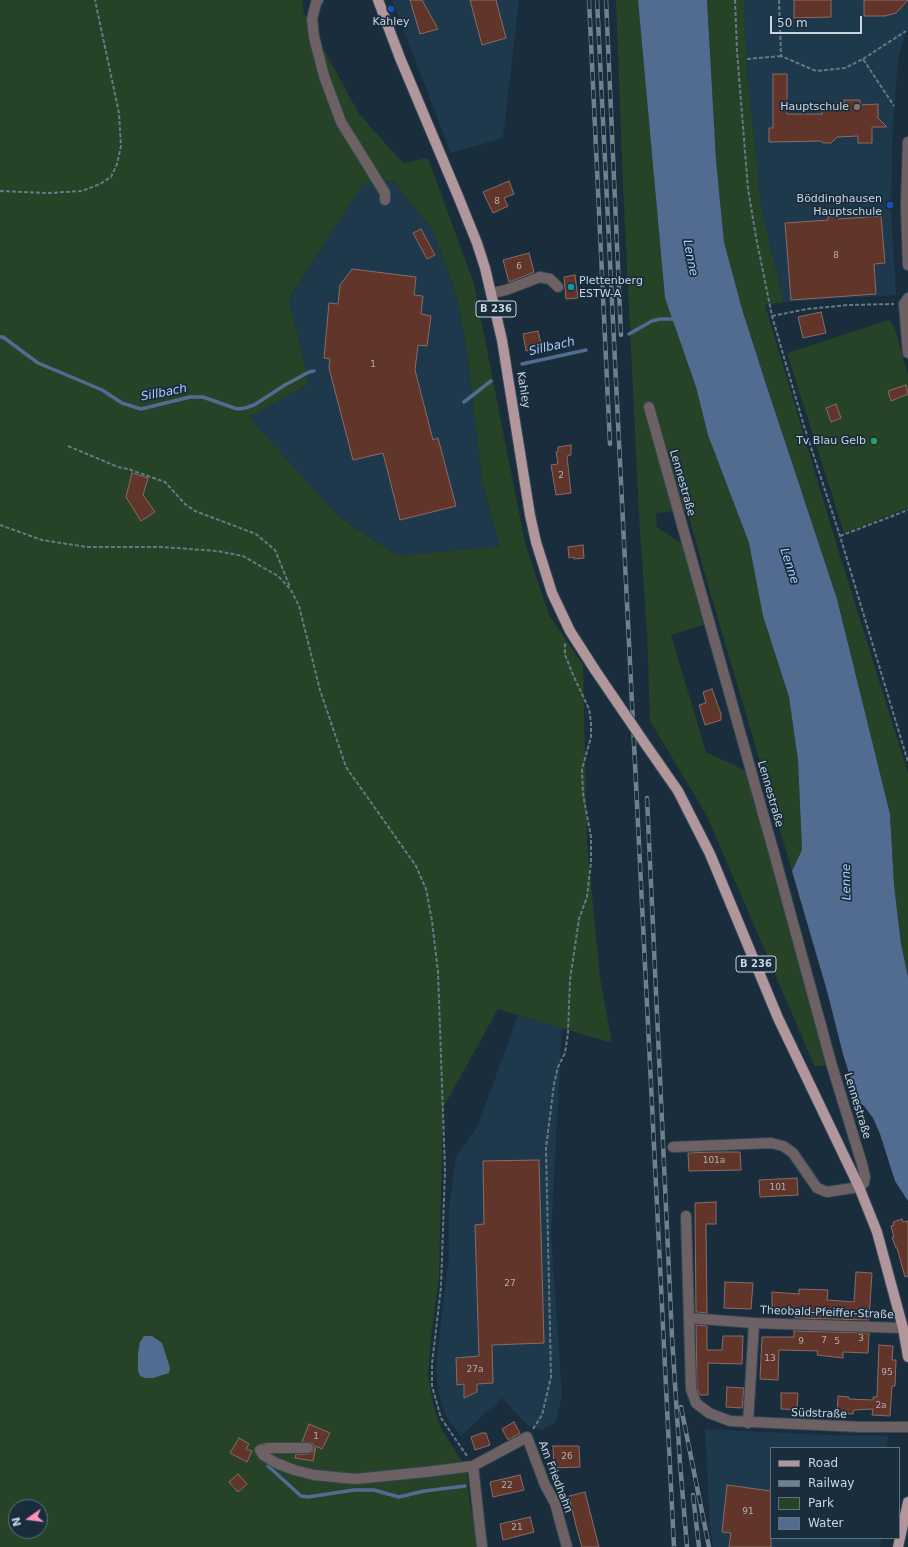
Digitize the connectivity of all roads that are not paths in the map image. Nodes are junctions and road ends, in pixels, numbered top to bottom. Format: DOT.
graph roads {
  1 [pos="318,0"];
  2 [pos="378,0"];
  3 [pos="908,142"];
  4 [pos="385,200"];
  5 [pos="908,265"];
  6 [pos="558,287"];
  7 [pos="492,293"];
  8 [pos="906,301"];
  9 [pos="908,353"];
  10 [pos="649,407"];
  11 [pos="673,1146"];
  12 [pos="859,1187"];
  13 [pos="686,1216"];
  14 [pos="689,1318"];
  15 [pos="754,1323"];
  16 [pos="903,1328"];
  17 [pos="908,1357"];
  18 [pos="748,1423"];
  19 [pos="908,1427"];
  20 [pos="308,1448"];
  21 [pos="473,1466"];
  22 [pos="908,1502"];
  23 [pos="900,1538"];
  24 [pos="482,1547"];
  25 [pos="567,1547"];
  1 -- 4 [label="street"];
  2 -- 7 [label="main road, Kahley / B 236"];
  3 -- 5 [label="street"];
  6 -- 7 [label="street"];
  7 -- 12 [label="main road, Kahley / B 236, bridge"];
  8 -- 9 [label="street"];
  10 -- 12 [label="street, Lennestraße"];
  11 -- 12 [label="street"];
  12 -- 16 [label="main road, B 236"];
  13 -- 14 [label="street, Südstraße"];
  14 -- 15 [label="street"];
  14 -- 18 [label="street, Südstraße"];
  15 -- 16 [label="street, Theobald-Pfeiffer-Straße"];
  15 -- 18 [label="street, Theobald-Pfeiffer-Straße"];
  16 -- 17 [label="main road, B 236"];
  18 -- 19 [label="street, Südstraße"];
  20 -- 21 [label="street"];
  21 -- 24 [label="street"];
  21 -- 25 [label="street, Am Friedhahn"];
  22 -- 23 [label="main road"];
}
